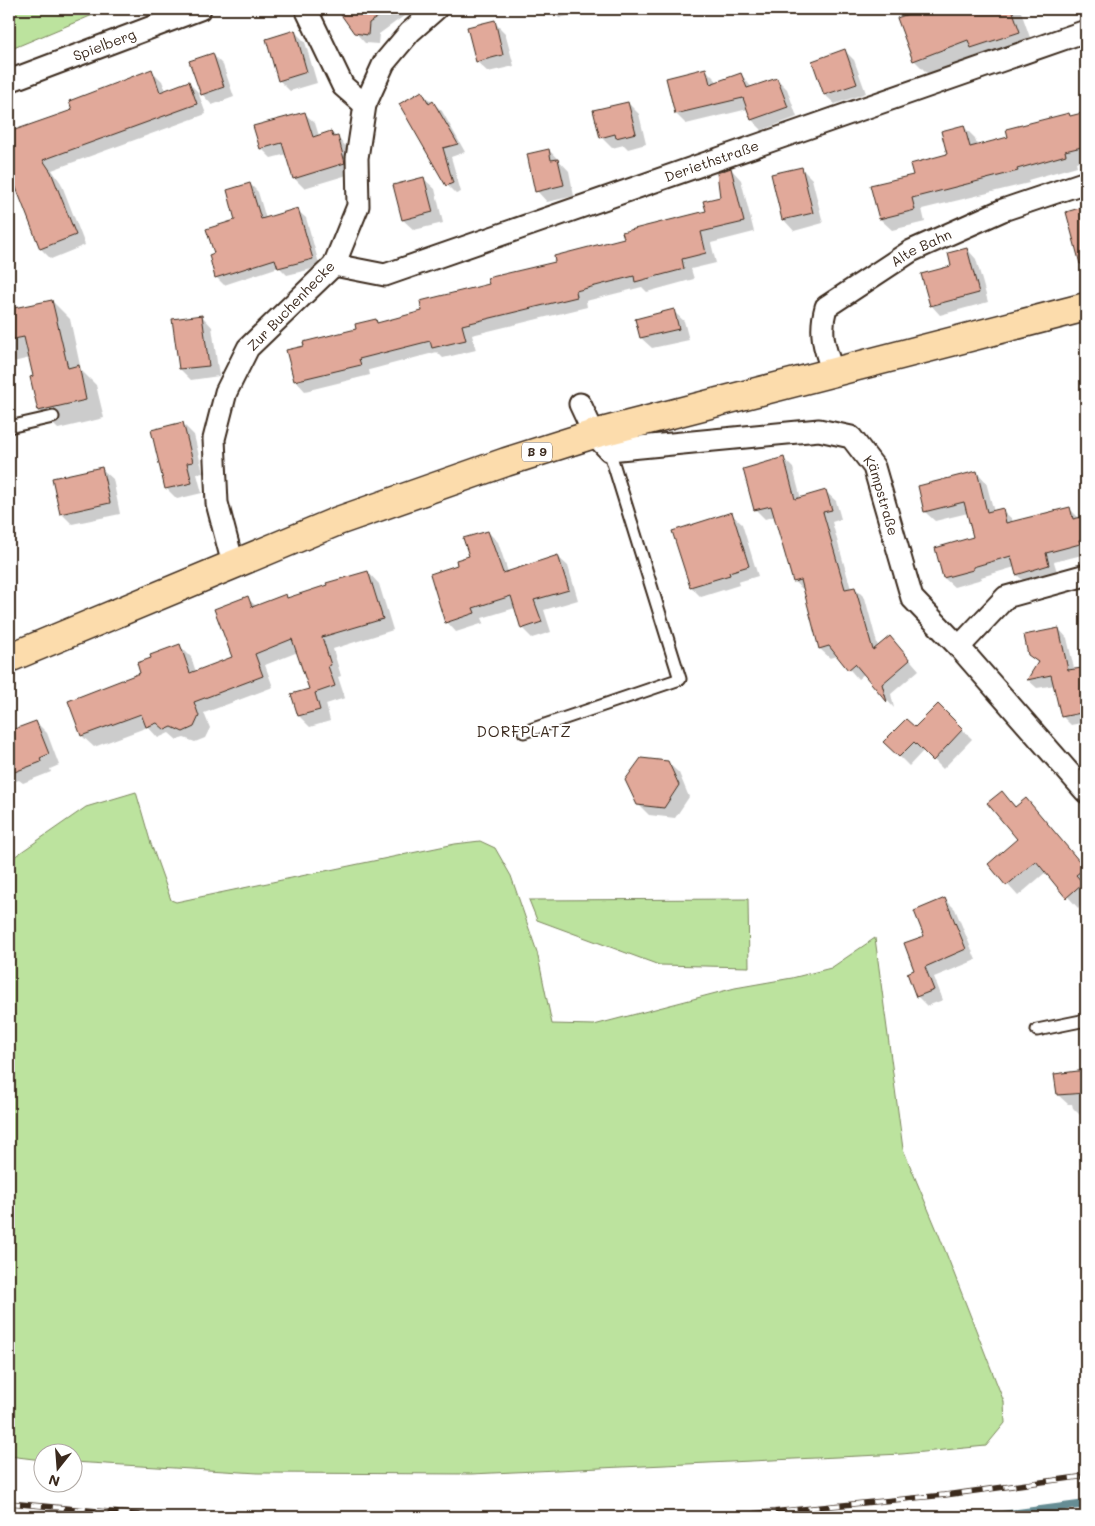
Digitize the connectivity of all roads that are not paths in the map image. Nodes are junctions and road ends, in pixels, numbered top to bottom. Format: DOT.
graph roads {
  1 [pos="200,9"];
  2 [pos="306,9"];
  3 [pos="436,9"];
  4 [pos="1086,31"];
  5 [pos="9,81"];
  6 [pos="365,105"];
  7 [pos="1086,182"];
  8 [pos="334,265"];
  9 [pos="1086,307"];
  10 [pos="833,372"];
  11 [pos="580,404"];
  12 [pos="53,417"];
  13 [pos="9,427"];
  14 [pos="601,442"];
  15 [pos="233,564"];
  16 [pos="1086,575"];
  17 [pos="959,647"];
  18 [pos="9,658"];
  19 [pos="524,732"];
  20 [pos="1086,792"];
  21 [pos="1086,1020"];
  22 [pos="1037,1030"];
  1 -- 5 [label="street, Spielberg"];
  2 -- 6 [label="street"];
  3 -- 6 [label="street, Zur Buchenhecke"];
  4 -- 8 [label="street, Deriethstraße"];
  6 -- 8 [label="street, Zur Buchenhecke"];
  7 -- 10 [label="street, Alte Bahn"];
  8 -- 15 [label="street, Zur Buchenhecke"];
  9 -- 10 [label="main road, B 9"];
  10 -- 14 [label="main road, B 9"];
  11 -- 14 [label="street"];
  12 -- 13 [label="lane"];
  14 -- 15 [label="main road, B 9"];
  14 -- 17 [label="street, Kämpstraße"];
  14 -- 19 [label="lane"];
  15 -- 18 [label="main road, B 9"];
  16 -- 17 [label="street"];
  17 -- 20 [label="street, Kämpstraße"];
  21 -- 22 [label="lane"];
}
